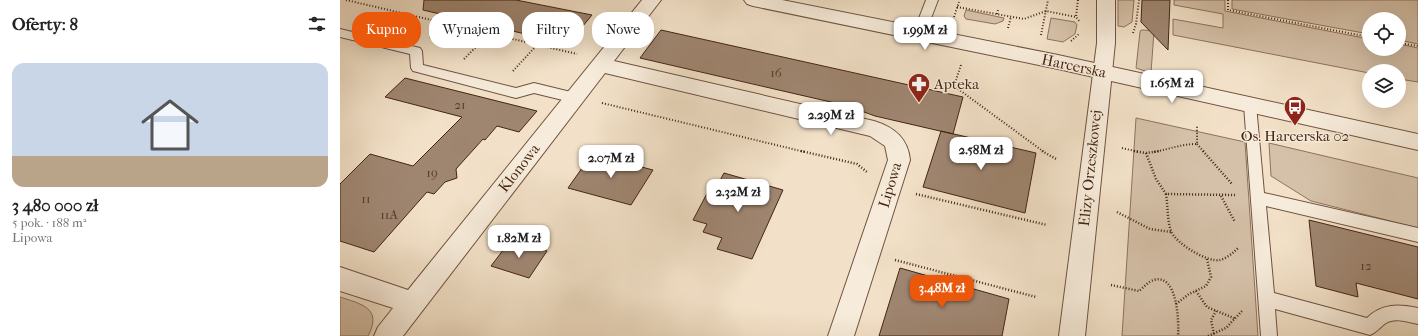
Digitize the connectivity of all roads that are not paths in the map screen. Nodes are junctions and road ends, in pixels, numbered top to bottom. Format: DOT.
graph roads {
  1 [pos="652,0"];
  2 [pos="753,0"];
  3 [pos="932,0"];
  4 [pos="1106,0"];
  5 [pos="340,33"];
  6 [pos="919,34"];
  7 [pos="591,60"];
  8 [pos="1102,72"];
  9 [pos="575,98"];
  10 [pos="1250,105"];
  11 [pos="1418,142"];
  12 [pos="1258,198"];
  13 [pos="1418,236"];
  14 [pos="340,279"];
  15 [pos="412,303"];
  16 [pos="1266,304"];
  17 [pos="1418,316"];
  18 [pos="1371,331"];
  19 [pos="386,336"];
  20 [pos="841,336"];
  21 [pos="1072,336"];
  22 [pos="1269,336"];
  1 -- 7 [label="street, Klonowa"];
  2 -- 6 [label="street, Harcerska"];
  3 -- 6 [label="lane"];
  4 -- 8 [label="street, Elizy Orzeszkowej"];
  5 -- 9 [label="lane"];
  6 -- 8 [label="street, Harcerska"];
  7 -- 9 [label="street, Klonowa"];
  7 -- 20 [label="street, Lipowa"];
  8 -- 10 [label="street, Harcerska"];
  8 -- 21 [label="street, Elizy Orzeszkowej"];
  9 -- 15 [label="street, Klonowa"];
  10 -- 11 [label="street, Harcerska"];
  10 -- 12 [label="lane"];
  12 -- 13 [label="lane"];
  12 -- 16 [label="lane"];
  14 -- 15 [label="street"];
  15 -- 19 [label="street, Klonowa"];
  16 -- 18 [label="lane"];
  16 -- 22 [label="lane"];
  17 -- 18 [label="lane"];
}
